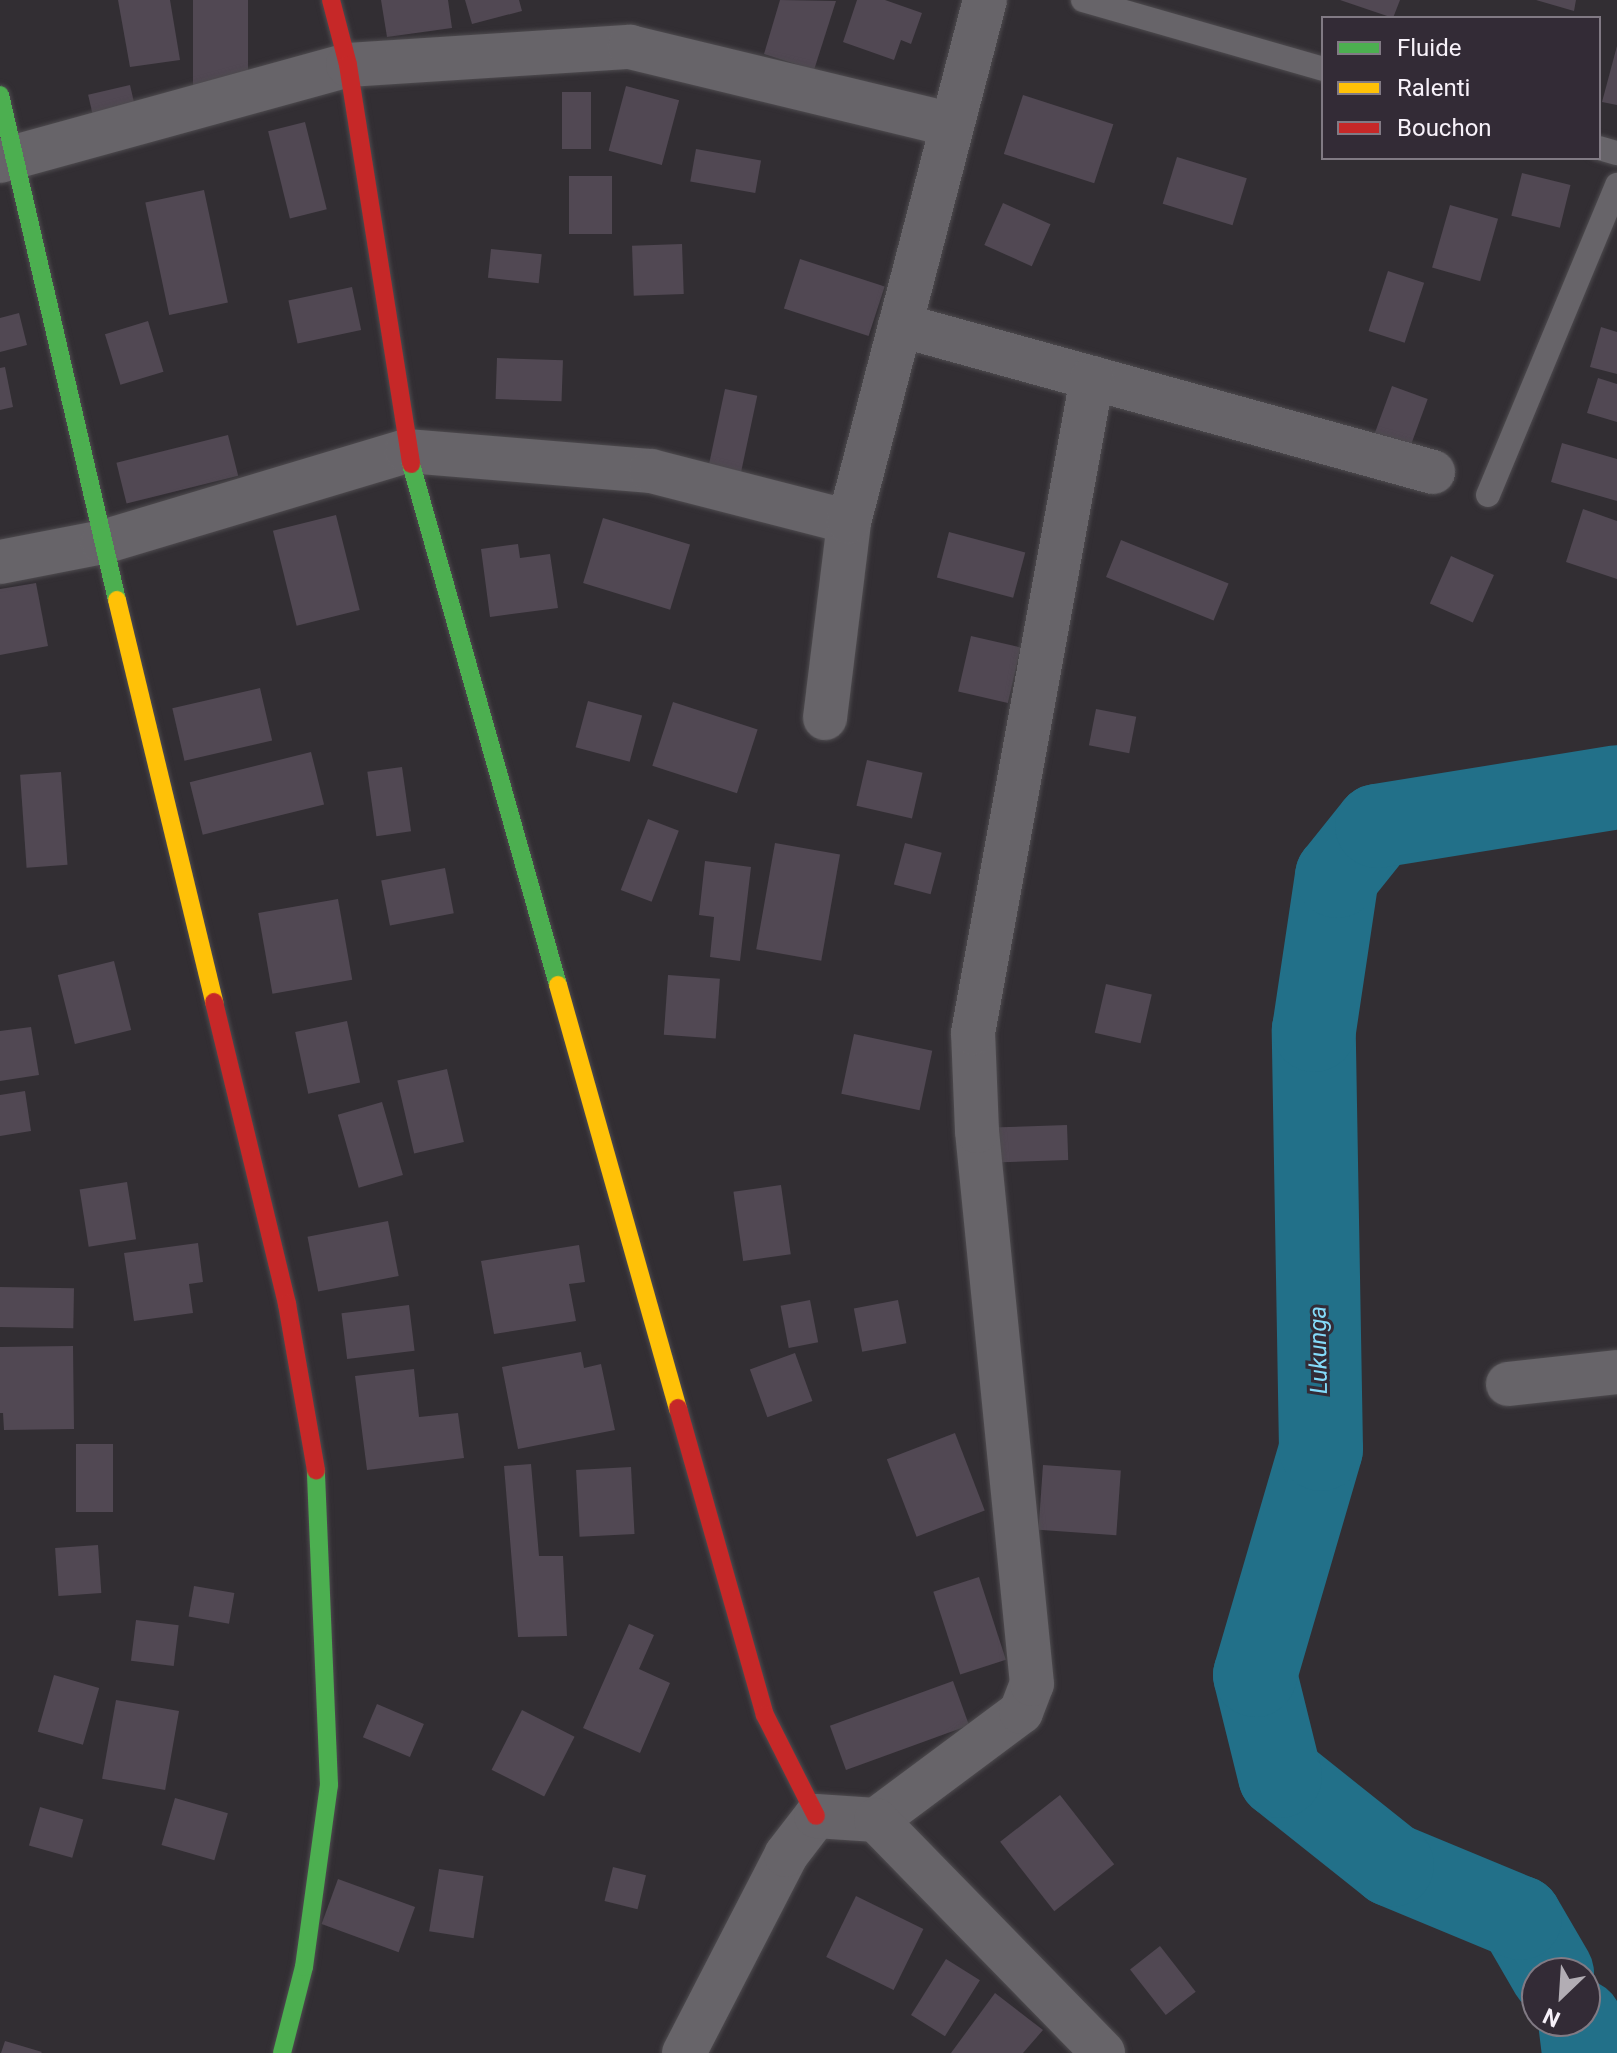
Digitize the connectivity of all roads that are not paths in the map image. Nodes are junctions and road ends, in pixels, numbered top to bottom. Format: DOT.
graph roads {
  1 [pos="331,0"];
  2 [pos="985,0"];
  3 [pos="1083,0"];
  4 [pos="348,65"];
  5 [pos="1321,68"];
  6 [pos="0,95"];
  7 [pos="952,125"];
  8 [pos="7,160"];
  9 [pos="1617,185"];
  10 [pos="900,325"];
  11 [pos="1092,378"];
  12 [pos="407,451"];
  13 [pos="1433,472"];
  14 [pos="1488,495"];
  15 [pos="849,522"];
  16 [pos="103,542"];
  17 [pos="0,562"];
  18 [pos="825,718"];
  19 [pos="1617,1372"];
  20 [pos="1508,1384"];
  21 [pos="816,1816"];
  22 [pos="876,1820"];
  23 [pos="282,2053"];
  24 [pos="684,2053"];
  25 [pos="1103,2053"];
  1 -- 4 [label="street"];
  2 -- 7 [label="street"];
  3 -- 5 [label="lane"];
  4 -- 7 [label="street"];
  4 -- 8 [label="street"];
  4 -- 12 [label="street"];
  6 -- 8 [label="street"];
  7 -- 10 [label="street"];
  8 -- 16 [label="street"];
  9 -- 14 [label="lane"];
  10 -- 11 [label="street"];
  10 -- 15 [label="street"];
  11 -- 13 [label="street"];
  11 -- 22 [label="street"];
  12 -- 15 [label="street"];
  12 -- 16 [label="street"];
  12 -- 21 [label="street"];
  15 -- 18 [label="street"];
  16 -- 17 [label="street"];
  16 -- 23 [label="street"];
  19 -- 20 [label="street"];
  21 -- 22 [label="street"];
  21 -- 24 [label="street"];
  22 -- 25 [label="street"];
}
